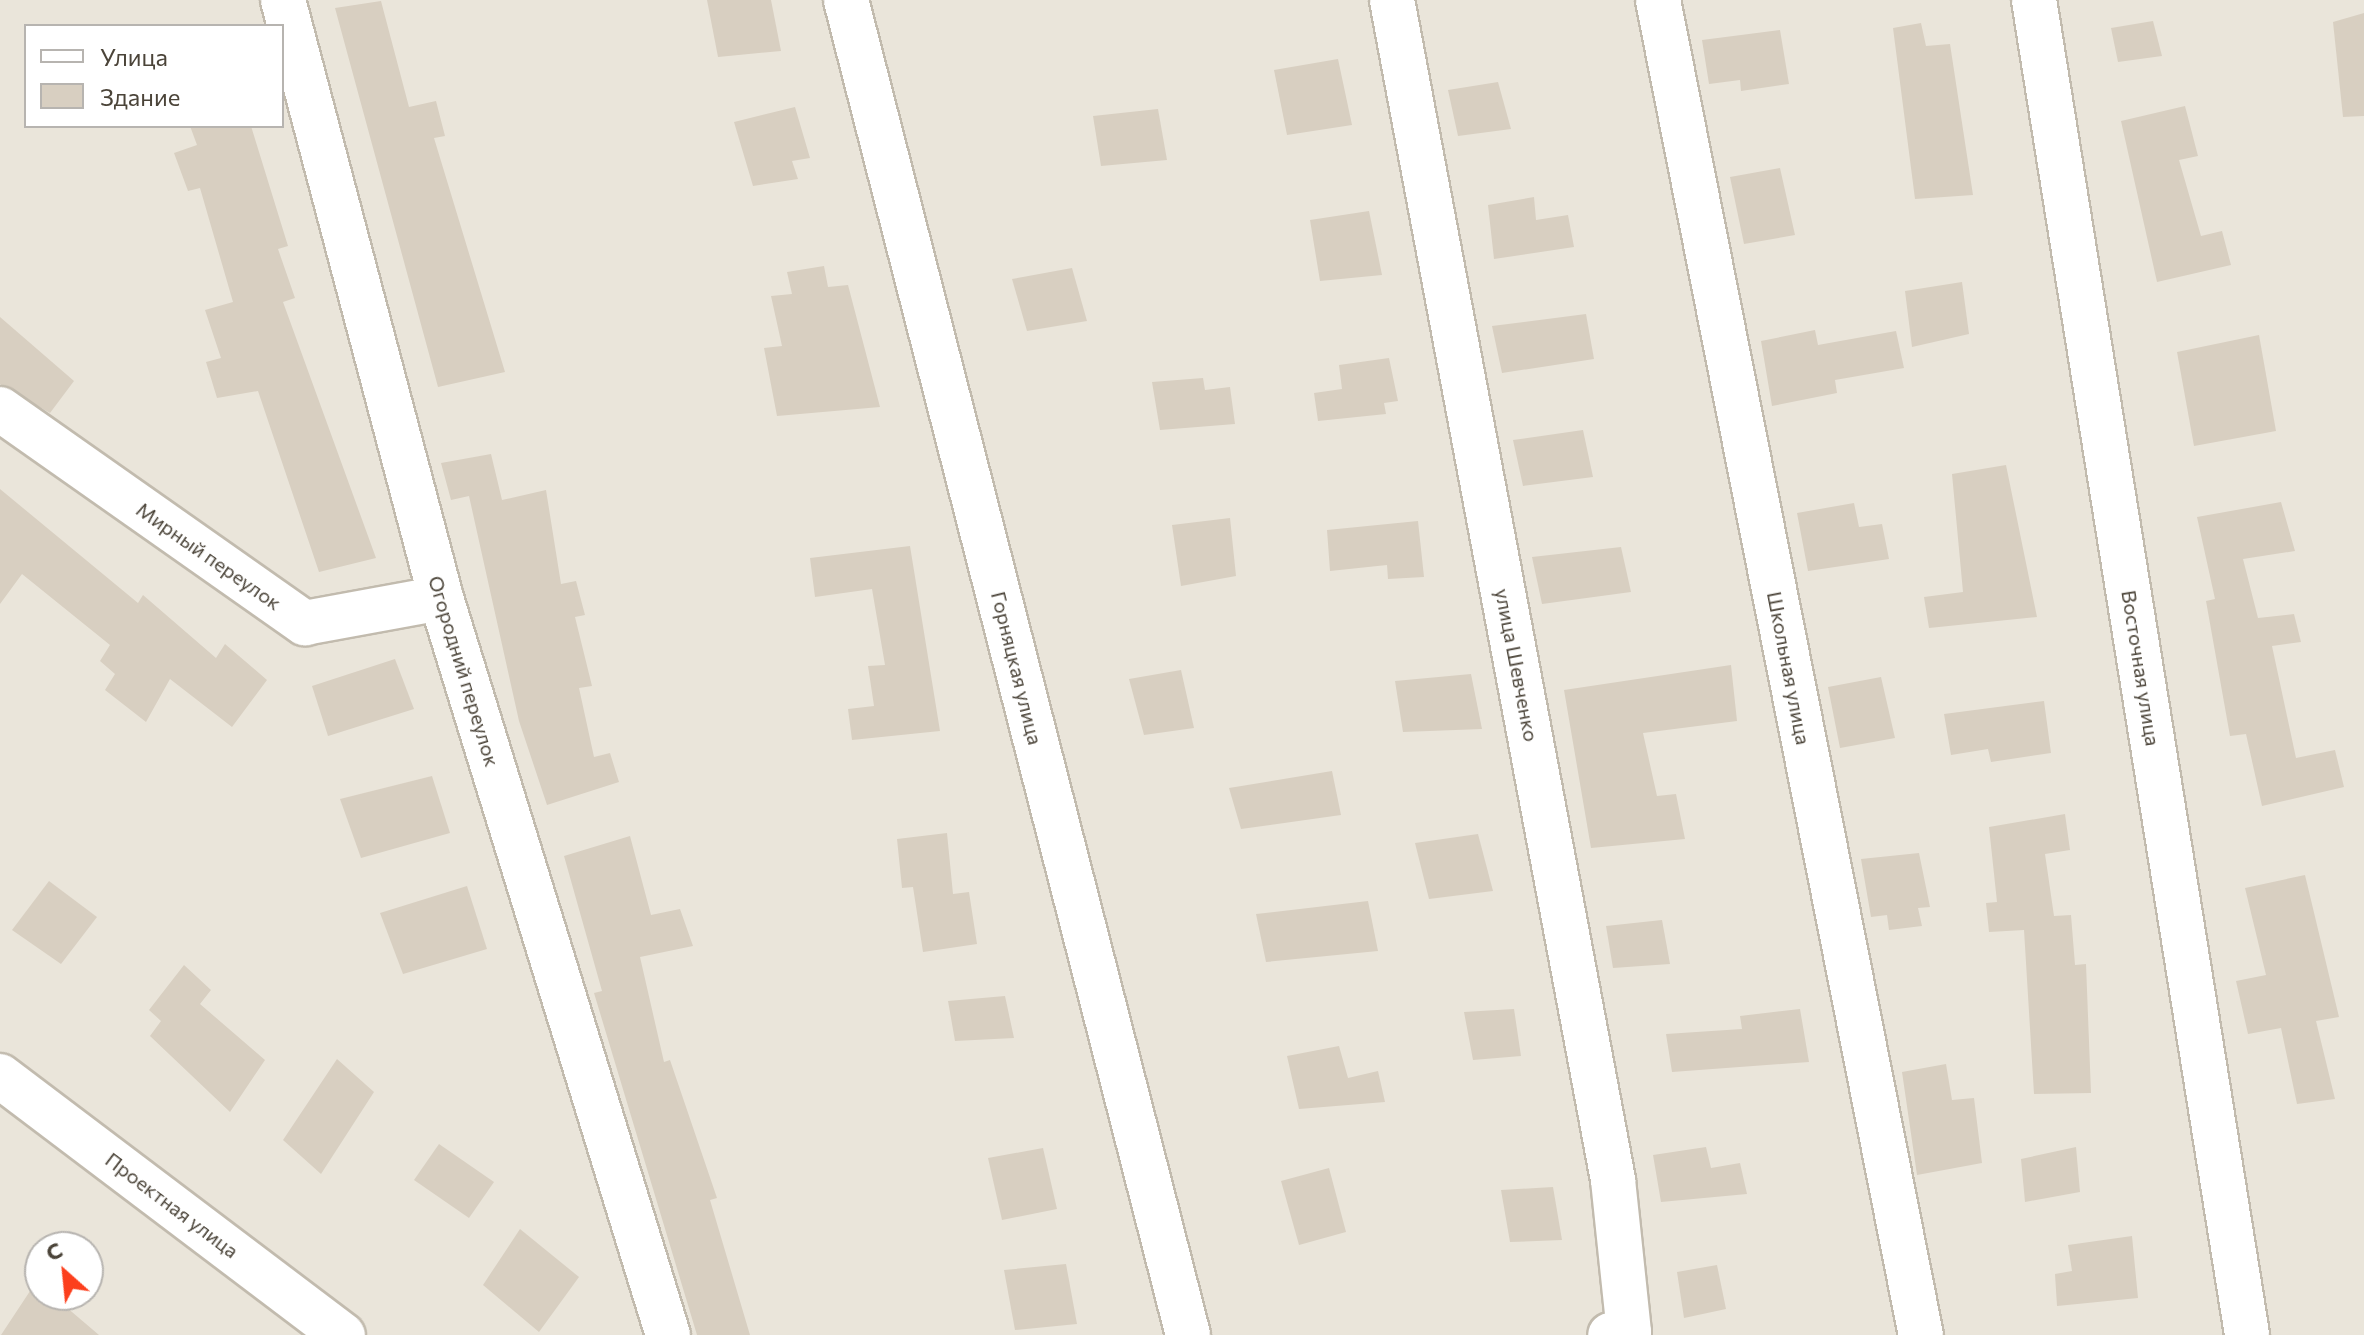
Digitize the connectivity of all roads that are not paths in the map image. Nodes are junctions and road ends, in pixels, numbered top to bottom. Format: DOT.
graph roads {
  1 [pos="283,0"];
  2 [pos="846,0"];
  3 [pos="1392,0"];
  4 [pos="1658,0"];
  5 [pos="2034,0"];
  6 [pos="0,409"];
  7 [pos="441,598"];
  8 [pos="0,1076"];
  9 [pos="1619,1334"];
  10 [pos="343,1335"];
  11 [pos="668,1335"];
  12 [pos="1188,1335"];
  13 [pos="1921,1335"];
  14 [pos="2247,1335"];
  1 -- 7 [label="street, Огородний переулок"];
  2 -- 12 [label="street, Горняцкая улица"];
  3 -- 9 [label="street, улица Шевченко"];
  4 -- 13 [label="street, Школьная улица"];
  5 -- 14 [label="street, Восточная улица"];
  6 -- 7 [label="street, Мирный переулок"];
  7 -- 11 [label="street, Огородний переулок"];
  8 -- 10 [label="street, Проектная улица"];
}
